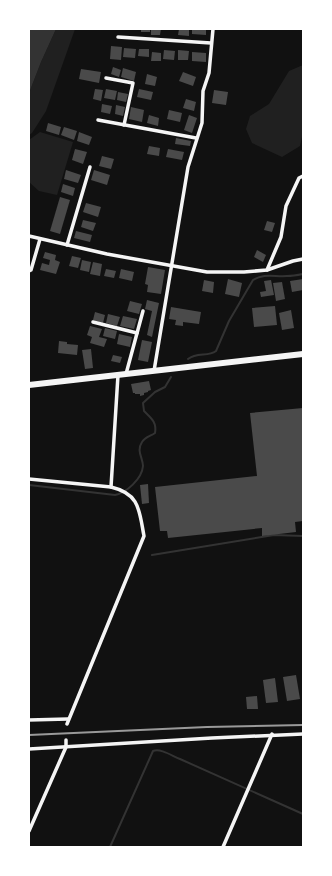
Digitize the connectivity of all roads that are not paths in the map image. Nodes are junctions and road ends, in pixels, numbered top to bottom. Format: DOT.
graph roads {
  1 [pos="213,29"];
  2 [pos="118,37"];
  3 [pos="211,43"];
  4 [pos="106,78"];
  5 [pos="98,120"];
  6 [pos="124,125"];
  7 [pos="196,138"];
  8 [pos="90,167"];
  9 [pos="303,176"];
  10 [pos="29,236"];
  11 [pos="40,239"];
  12 [pos="68,245"];
  13 [pos="303,259"];
  14 [pos="172,267"];
  15 [pos="267,270"];
  16 [pos="29,271"];
  17 [pos="143,311"];
  18 [pos="93,322"];
  19 [pos="137,333"];
  20 [pos="303,354"];
  21 [pos="154,371"];
  22 [pos="126,374"];
  23 [pos="118,375"];
  24 [pos="29,385"];
  25 [pos="29,479"];
  26 [pos="111,487"];
  27 [pos="68,719"];
  28 [pos="29,720"];
  29 [pos="66,724"];
  30 [pos="272,734"];
  31 [pos="303,734"];
  32 [pos="66,740"];
  33 [pos="66,747"];
  34 [pos="29,749"];
  35 [pos="29,831"];
  36 [pos="223,847"];
  1 -- 3 [label="street"];
  2 -- 3 [label="street"];
  3 -- 7 [label="street"];
  4 -- 6 [label="street"];
  5 -- 6 [label="street"];
  6 -- 7 [label="street"];
  7 -- 14 [label="street"];
  8 -- 12 [label="street"];
  9 -- 15 [label="street"];
  10 -- 11 [label="street"];
  11 -- 12 [label="street"];
  11 -- 16 [label="street"];
  12 -- 14 [label="street"];
  13 -- 15 [label="street"];
  14 -- 15 [label="street"];
  14 -- 21 [label="street"];
  17 -- 19 [label="street"];
  18 -- 19 [label="street"];
  19 -- 22 [label="street"];
  20 -- 21 [label="highway"];
  21 -- 22 [label="highway"];
  22 -- 23 [label="highway"];
  23 -- 24 [label="highway"];
  23 -- 26 [label="street"];
  25 -- 26 [label="street"];
  26 -- 27 [label="street"];
  27 -- 28 [label="street"];
  27 -- 29 [label="street"];
  30 -- 31 [label="street"];
  30 -- 33 [label="street"];
  30 -- 36 [label="street"];
  32 -- 33 [label="street"];
  33 -- 34 [label="street"];
  33 -- 35 [label="street"];
}
